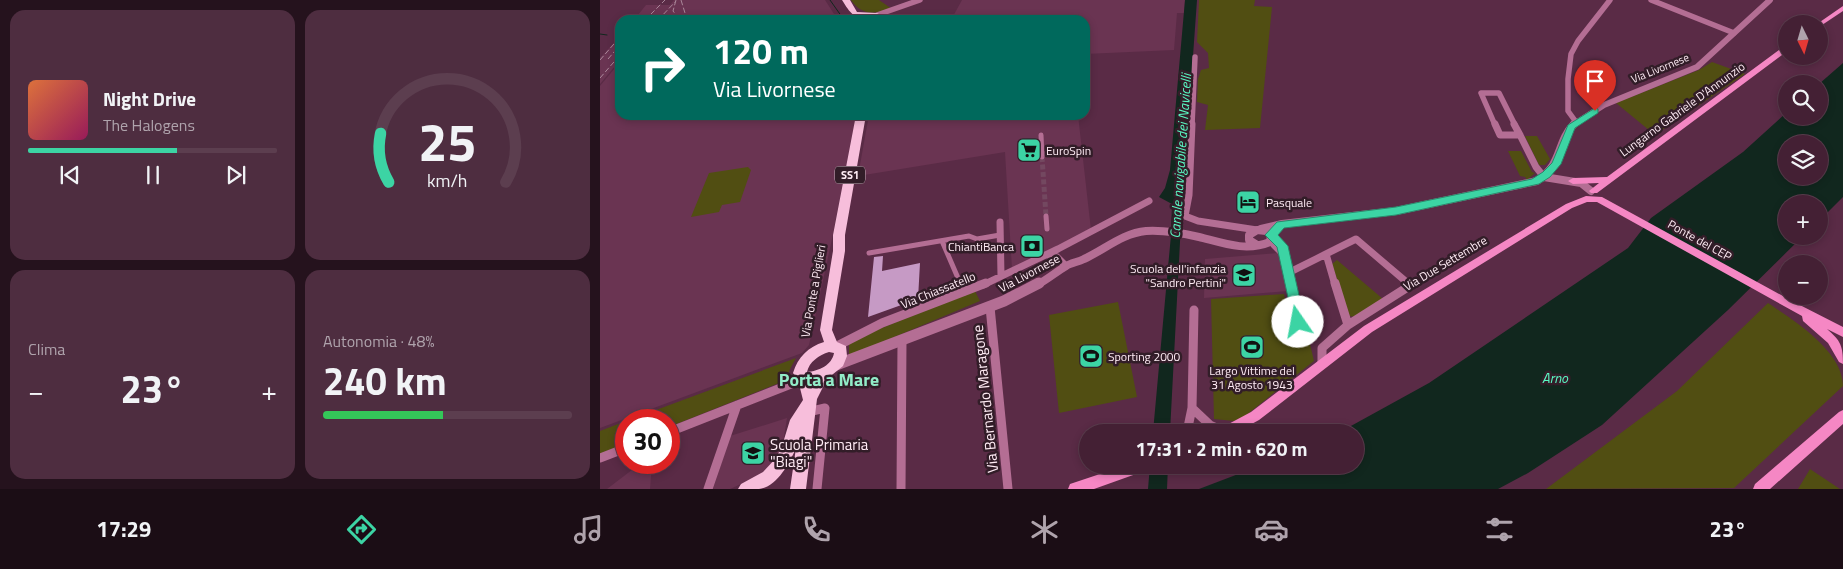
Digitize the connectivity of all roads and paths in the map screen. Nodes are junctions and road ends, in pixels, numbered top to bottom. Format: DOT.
graph roads {
  1 [pos="846,0"];
  2 [pos="920,0"];
  3 [pos="1610,0"];
  4 [pos="1651,0"];
  5 [pos="1770,0"];
  6 [pos="908,5"];
  7 [pos="1843,8"];
  8 [pos="854,12"];
  9 [pos="859,15"];
  10 [pos="877,15"];
  11 [pos="893,15"];
  12 [pos="1828,19"];
  13 [pos="1734,33"];
  14 [pos="1778,55"];
  15 [pos="1196,57"];
  16 [pos="860,120"];
  17 [pos="1576,122"];
  18 [pos="1041,135"];
  19 [pos="1520,136"];
  20 [pos="1054,153"];
  21 [pos="1544,177"];
  22 [pos="1607,180"];
  23 [pos="1573,181"];
  24 [pos="1594,195"];
  25 [pos="1148,200"];
  26 [pos="1046,216"];
  27 [pos="1000,222"];
  28 [pos="1280,225"];
  29 [pos="1046,229"];
  30 [pos="1254,233"];
  31 [pos="839,234"];
  32 [pos="1000,235"];
  33 [pos="942,241"];
  34 [pos="1270,242"];
  35 [pos="1234,246"];
  36 [pos="869,254"];
  37 [pos="1326,254"];
  38 [pos="1049,255"];
  39 [pos="1066,266"];
  40 [pos="1288,273"];
  41 [pos="1001,276"];
  42 [pos="964,292"];
  43 [pos="1778,299"];
  44 [pos="1789,305"];
  45 [pos="1790,305"];
  46 [pos="990,307"];
  47 [pos="1194,310"];
  48 [pos="1298,322"];
  49 [pos="1348,325"];
  50 [pos="1843,332"];
  51 [pos="902,341"];
  52 [pos="834,346"];
  53 [pos="1842,352"];
  54 [pos="814,353"];
  55 [pos="1322,364"];
  56 [pos="836,365"];
  57 [pos="823,374"];
  58 [pos="804,378"];
  59 [pos="791,384"];
  60 [pos="809,404"];
  61 [pos="737,405"];
  62 [pos="1192,408"];
  63 [pos="1843,416"];
  64 [pos="1189,424"];
  65 [pos="1214,424"];
  66 [pos="1238,424"];
  67 [pos="680,428"];
  68 [pos="615,452"];
  69 [pos="600,458"];
  70 [pos="1120,474"];
  71 [pos="708,489"];
  72 [pos="746,489"];
  73 [pos="798,489"];
  74 [pos="817,489"];
  75 [pos="901,489"];
  76 [pos="1008,489"];
  77 [pos="1075,489"];
  78 [pos="1760,489"];
  1 -- 8 [label="main road"];
  2 -- 6 [label="street"];
  3 -- 17 [label="street"];
  4 -- 13 [label="street"];
  5 -- 13 [label="street, Via Livornese"];
  6 -- 10 [label="street"];
  6 -- 11 [label="street"];
  7 -- 12 [label="main road"];
  8 -- 9 [label="main road"];
  8 -- 10 [label="main road"];
  13 -- 17 [label="street, Via Livornese"];
  14 -- 22 [label="main road, Lungarno Gabriele D'Annunzio"];
  15 -- 30 [label="street"];
  16 -- 31 [label="main road, Via Ponte a Piglieri / SS1"];
  17 -- 21 [label="street"];
  18 -- 20 [label="street"];
  19 -- 19 [label="street"];
  19 -- 21 [label="street"];
  21 -- 23 [label="street"];
  21 -- 28 [label="street"];
  22 -- 23 [label="main road"];
  22 -- 24 [label="main road, Lungarno Gabriele D'Annunzio"];
  23 -- 24 [label="street"];
  24 -- 43 [label="main road, Ponte del CEP"];
  24 -- 55 [label="main road, Via Due Settembre"];
  25 -- 38 [label="street, Via Chiassatello"];
  26 -- 29 [label="street"];
  27 -- 32 [label="street"];
  28 -- 30 [label="street"];
  28 -- 34 [label="street"];
  30 -- 34 [label="street"];
  30 -- 34 [label="street"];
  30 -- 35 [label="street"];
  31 -- 52 [label="main road, Via Ponte a Piglieri"];
  31 -- 54 [label="main road, Via Ponte a Piglieri"];
  32 -- 33 [label="street"];
  32 -- 41 [label="street"];
  33 -- 36 [label="street"];
  33 -- 42 [label="street"];
  34 -- 35 [label="street, Via Livornese"];
  34 -- 40 [label="street"];
  35 -- 39 [label="street, Via Livornese"];
  37 -- 40 [label="street, Via Due Settembre"];
  37 -- 49 [label="street"];
  37 -- 49 [label="street, Via Due Settembre"];
  38 -- 39 [label="street"];
  38 -- 41 [label="street, Via Chiassatello"];
  39 -- 46 [label="street, Via Livornese"];
  40 -- 48 [label="street"];
  41 -- 42 [label="street, Via Chiassatello"];
  42 -- 52 [label="street, Via Chiassatello"];
  44 -- 53 [label="main road, Ponte del CEP"];
  45 -- 50 [label="main road, Ponte del CEP"];
  46 -- 51 [label="street, Via Livornese"];
  46 -- 76 [label="street, Via Bernardo Maragone"];
  47 -- 62 [label="street"];
  49 -- 55 [label="street, Via Due Settembre"];
  51 -- 56 [label="street, Via Livornese"];
  51 -- 75 [label="street"];
  52 -- 54 [label="main road"];
  52 -- 56 [label="main road, Via Ponte a Piglieri"];
  54 -- 58 [label="main road"];
  55 -- 66 [label="main road, Via Due Settembre"];
  56 -- 57 [label="main road"];
  57 -- 58 [label="main road"];
  57 -- 60 [label="main road"];
  58 -- 60 [label="main road"];
  59 -- 61 [label="street"];
  60 -- 72 [label="main road"];
  60 -- 73 [label="main road"];
  60 -- 74 [label="street"];
  61 -- 67 [label="street"];
  61 -- 71 [label="street"];
  62 -- 64 [label="street"];
  62 -- 65 [label="street"];
  63 -- 78 [label="main road"];
  68 -- 69 [label="street"];
  70 -- 77 [label="main road"];
}
